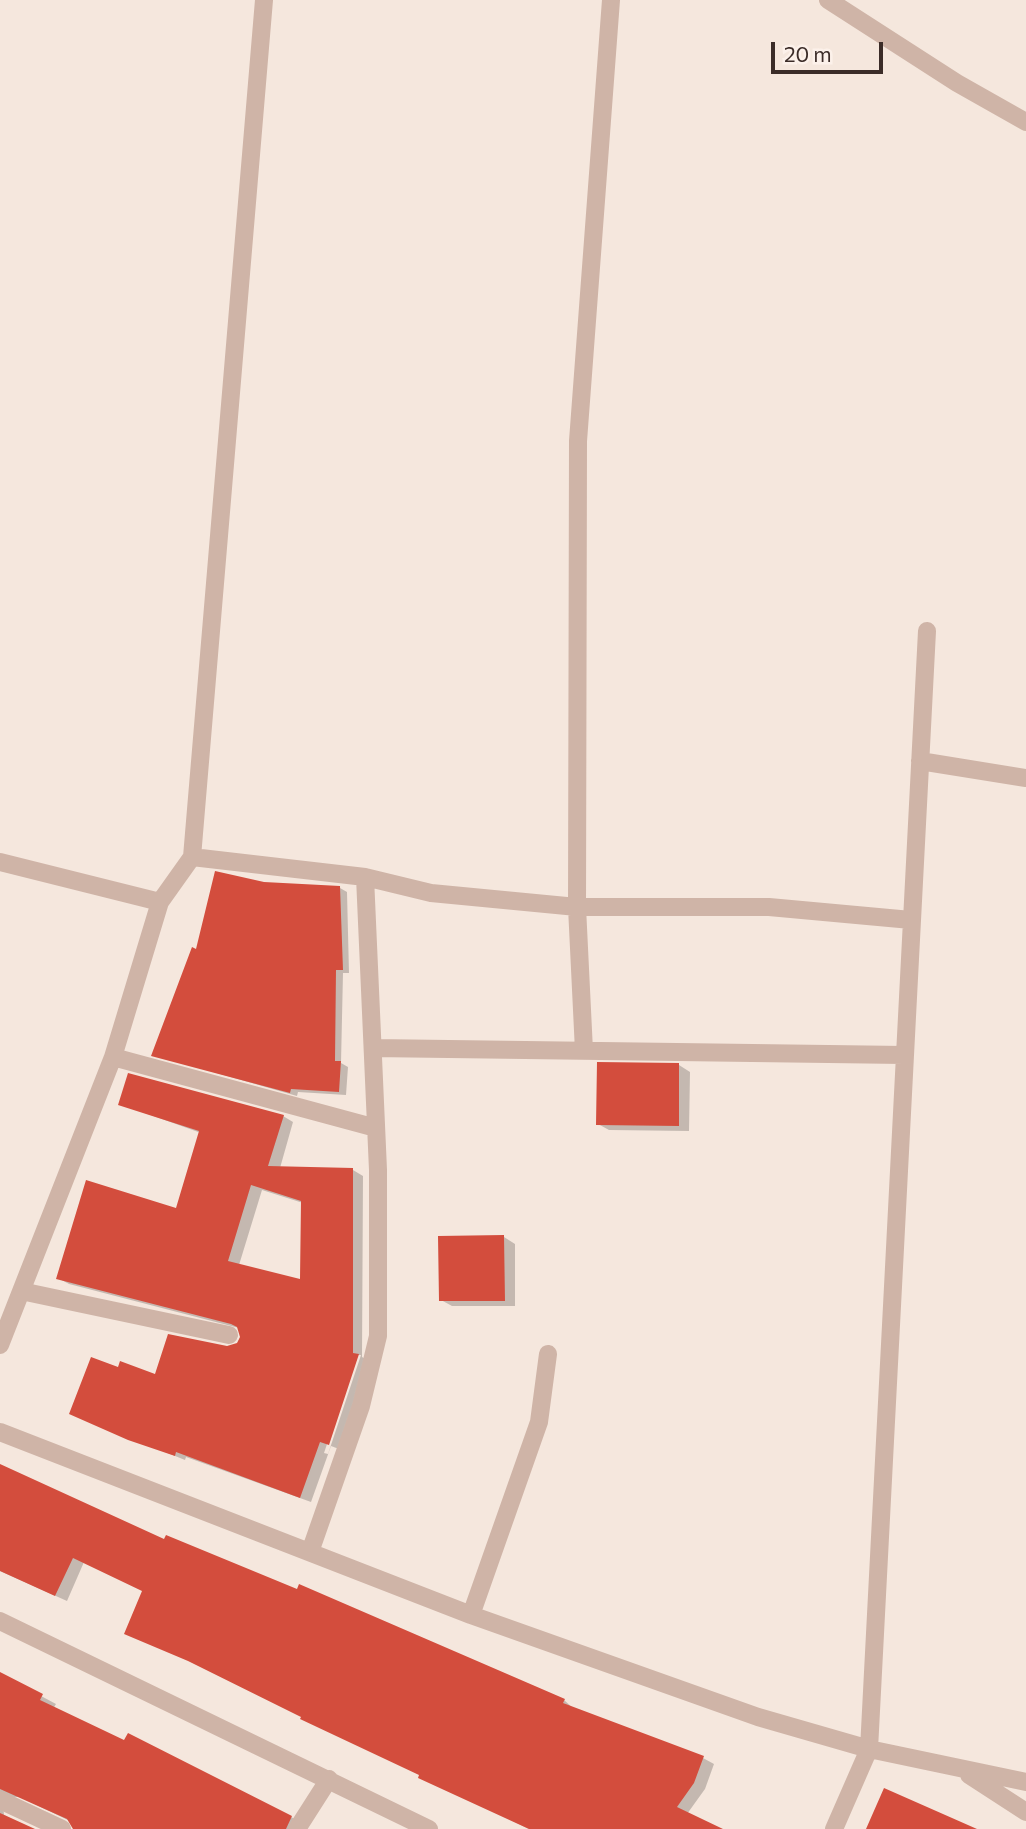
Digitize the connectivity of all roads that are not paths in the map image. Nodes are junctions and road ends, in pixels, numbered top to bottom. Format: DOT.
graph roads {
  1 [pos="264,0"];
  2 [pos="611,0"];
  3 [pos="828,0"];
  4 [pos="1026,122"];
  5 [pos="927,631"];
  6 [pos="920,761"];
  7 [pos="1026,778"];
  8 [pos="192,857"];
  9 [pos="0,862"];
  10 [pos="365,877"];
  11 [pos="160,902"];
  12 [pos="577,907"];
  13 [pos="911,920"];
  14 [pos="373,1048"];
  15 [pos="584,1051"];
  16 [pos="904,1055"];
  17 [pos="113,1057"];
  18 [pos="376,1128"];
  19 [pos="21,1291"];
  20 [pos="229,1335"];
  21 [pos="0,1345"];
  22 [pos="548,1354"];
  23 [pos="0,1432"];
  24 [pos="310,1552"];
  25 [pos="471,1615"];
  26 [pos="0,1621"];
  27 [pos="869,1749"];
  28 [pos="960,1769"];
  29 [pos="329,1779"];
  30 [pos="1026,1783"];
  31 [pos="0,1800"];
  32 [pos="1026,1812"];
  33 [pos="62,1829"];
  34 [pos="297,1829"];
  35 [pos="429,1829"];
  36 [pos="834,1829"];
  1 -- 8 [label="street"];
  2 -- 12 [label="street"];
  3 -- 4 [label="street"];
  5 -- 6 [label="street"];
  6 -- 7 [label="street"];
  6 -- 13 [label="street"];
  8 -- 10 [label="street"];
  8 -- 11 [label="street"];
  9 -- 11 [label="street"];
  10 -- 12 [label="street"];
  10 -- 14 [label="street"];
  11 -- 17 [label="street"];
  12 -- 13 [label="street"];
  12 -- 15 [label="street"];
  13 -- 16 [label="street"];
  14 -- 15 [label="street"];
  14 -- 18 [label="street"];
  15 -- 16 [label="street"];
  16 -- 27 [label="street"];
  17 -- 18 [label="street"];
  17 -- 19 [label="street"];
  18 -- 24 [label="street"];
  19 -- 20 [label="street"];
  19 -- 21 [label="street"];
  22 -- 25 [label="street"];
  23 -- 24 [label="street"];
  24 -- 25 [label="street"];
  25 -- 27 [label="street"];
  26 -- 29 [label="street"];
  27 -- 28 [label="street"];
  27 -- 36 [label="street"];
  28 -- 30 [label="street"];
  28 -- 32 [label="street"];
  29 -- 34 [label="street"];
  29 -- 35 [label="street"];
  31 -- 33 [label="street"];
}
